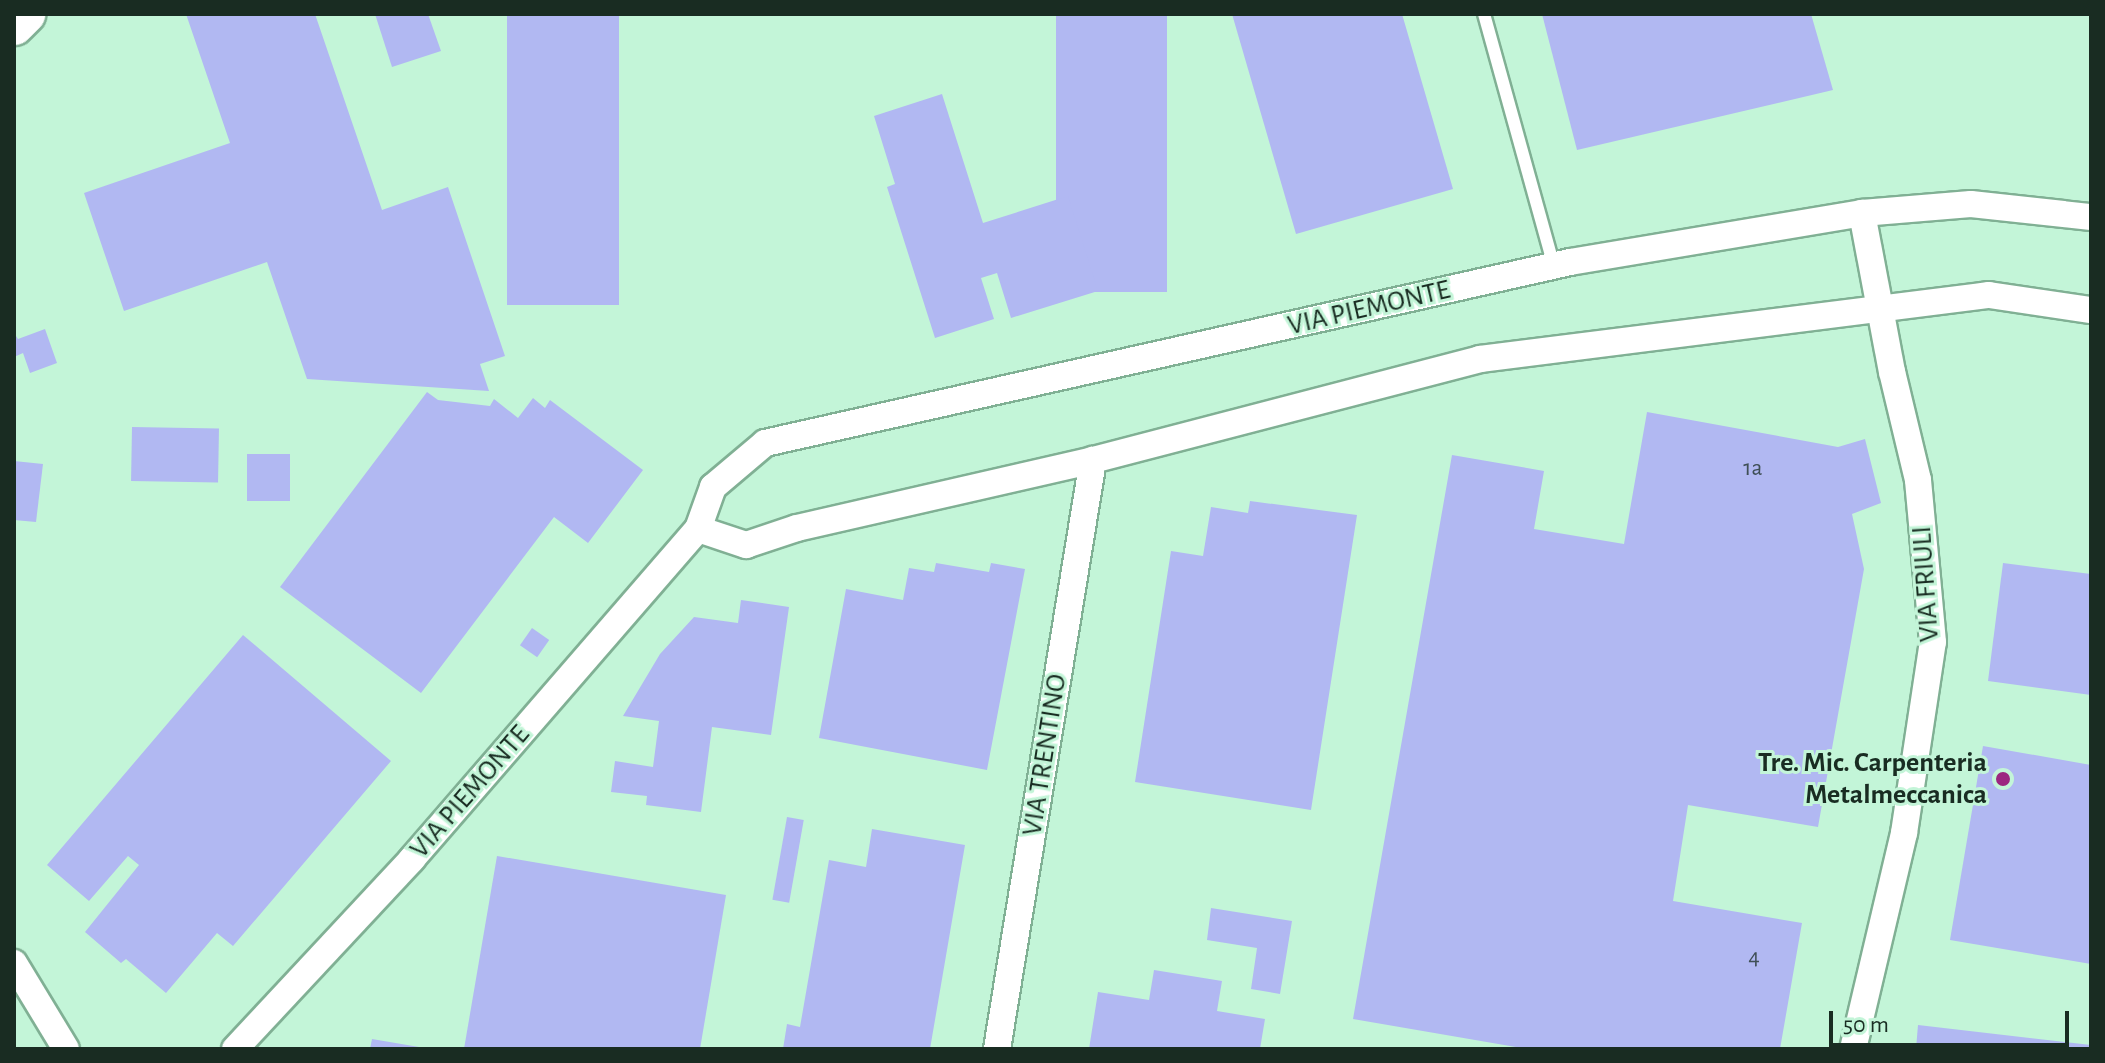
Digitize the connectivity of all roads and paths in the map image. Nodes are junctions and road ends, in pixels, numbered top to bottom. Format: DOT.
graph roads {
  1 [pos="25,14"];
  2 [pos="1484,14"];
  3 [pos="14,25"];
  4 [pos="1862,213"];
  5 [pos="2091,217"];
  6 [pos="1554,266"];
  7 [pos="1882,308"];
  8 [pos="2091,310"];
  9 [pos="1093,460"];
  10 [pos="698,529"];
  11 [pos="14,963"];
  12 [pos="66,1049"];
  13 [pos="235,1049"];
  14 [pos="997,1049"];
  15 [pos="1853,1049"];
  1 -- 3 [label="main road"];
  2 -- 6 [label="lane"];
  4 -- 5 [label="street, VIA PIEMONTE"];
  4 -- 6 [label="street, VIA PIEMONTE"];
  4 -- 7 [label="street, VIA FRIULI"];
  6 -- 10 [label="street, VIA PIEMONTE"];
  7 -- 8 [label="street"];
  7 -- 9 [label="street"];
  7 -- 15 [label="street, VIA FRIULI"];
  9 -- 10 [label="street"];
  9 -- 14 [label="street, VIA TRENTINO"];
  10 -- 13 [label="street, VIA PIEMONTE"];
  11 -- 12 [label="street"];
}
